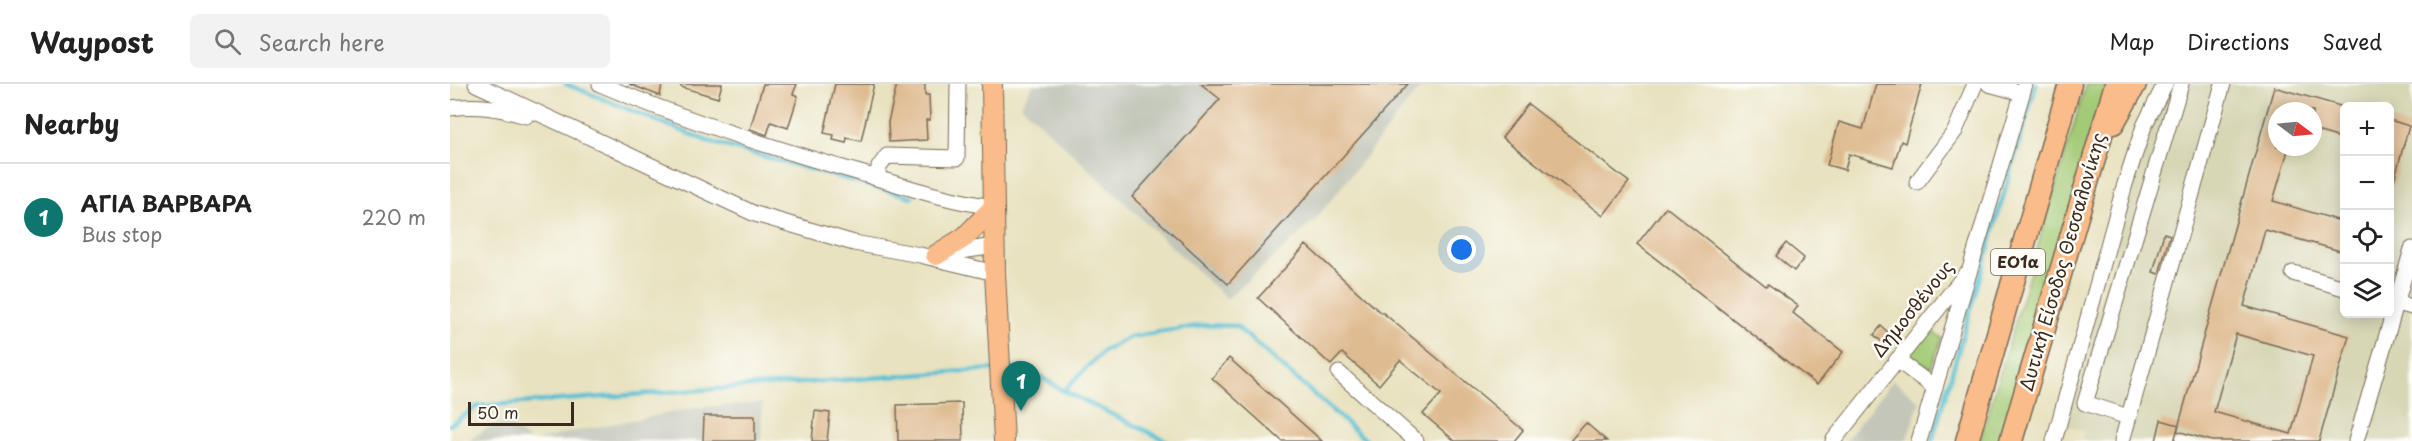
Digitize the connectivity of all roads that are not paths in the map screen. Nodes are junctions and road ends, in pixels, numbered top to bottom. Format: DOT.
graph roads {
  1 [pos="476,84"];
  2 [pos="601,84"];
  3 [pos="958,84"];
  4 [pos="992,84"];
  5 [pos="1975,84"];
  6 [pos="1989,84"];
  7 [pos="2070,84"];
  8 [pos="2116,84"];
  9 [pos="2135,84"];
  10 [pos="2165,84"];
  11 [pos="2181,84"];
  12 [pos="2223,84"];
  13 [pos="2024,89"];
  14 [pos="450,108"];
  15 [pos="553,120"];
  16 [pos="2091,163"];
  17 [pos="877,178"];
  18 [pos="1917,182"];
  19 [pos="994,207"];
  20 [pos="995,246"];
  21 [pos="2412,249"];
  22 [pos="928,255"];
  23 [pos="1970,268"];
  24 [pos="995,273"];
  25 [pos="2293,273"];
  26 [pos="2340,287"];
  27 [pos="2394,299"];
  28 [pos="2394,302"];
  29 [pos="2412,307"];
  30 [pos="2389,318"];
  31 [pos="1897,360"];
  32 [pos="1339,373"];
  33 [pos="1935,388"];
  34 [pos="2128,417"];
  35 [pos="1004,441"];
  36 [pos="1416,441"];
  37 [pos="1833,441"];
  38 [pos="1919,441"];
  39 [pos="1966,441"];
  40 [pos="2011,441"];
  41 [pos="2054,441"];
  42 [pos="2122,441"];
  43 [pos="2356,441"];
  1 -- 15 [label="street"];
  2 -- 17 [label="street"];
  3 -- 17 [label="street"];
  4 -- 19 [label="main road"];
  5 -- 18 [label="street"];
  6 -- 13 [label="street"];
  7 -- 39 [label="highway, ΕΟ1α"];
  8 -- 16 [label="highway, Δυτική Είσοδος Θεσσαλονίκης"];
  9 -- 16 [label="highway"];
  10 -- 41 [label="street"];
  11 -- 34 [label="street"];
  12 -- 34 [label="street"];
  13 -- 23 [label="street, Δημοσθένους"];
  14 -- 15 [label="street"];
  15 -- 22 [label="street"];
  16 -- 40 [label="highway, Δυτική Είσοδος Θεσσαλονίκης / ΕΟ1α"];
  17 -- 19 [label="street"];
  19 -- 20 [label="main road"];
  19 -- 22 [label="main road"];
  20 -- 22 [label="street"];
  20 -- 24 [label="main road"];
  21 -- 27 [label="street"];
  22 -- 24 [label="street"];
  23 -- 31 [label="street, Δημοσθένους"];
  23 -- 33 [label="street"];
  24 -- 35 [label="main road"];
  25 -- 26 [label="street"];
  28 -- 29 [label="street"];
  30 -- 43 [label="street"];
  31 -- 33 [label="street"];
  31 -- 37 [label="street, Δημοσθένους"];
  32 -- 36 [label="street"];
  33 -- 38 [label="street"];
  34 -- 42 [label="street"];
}
